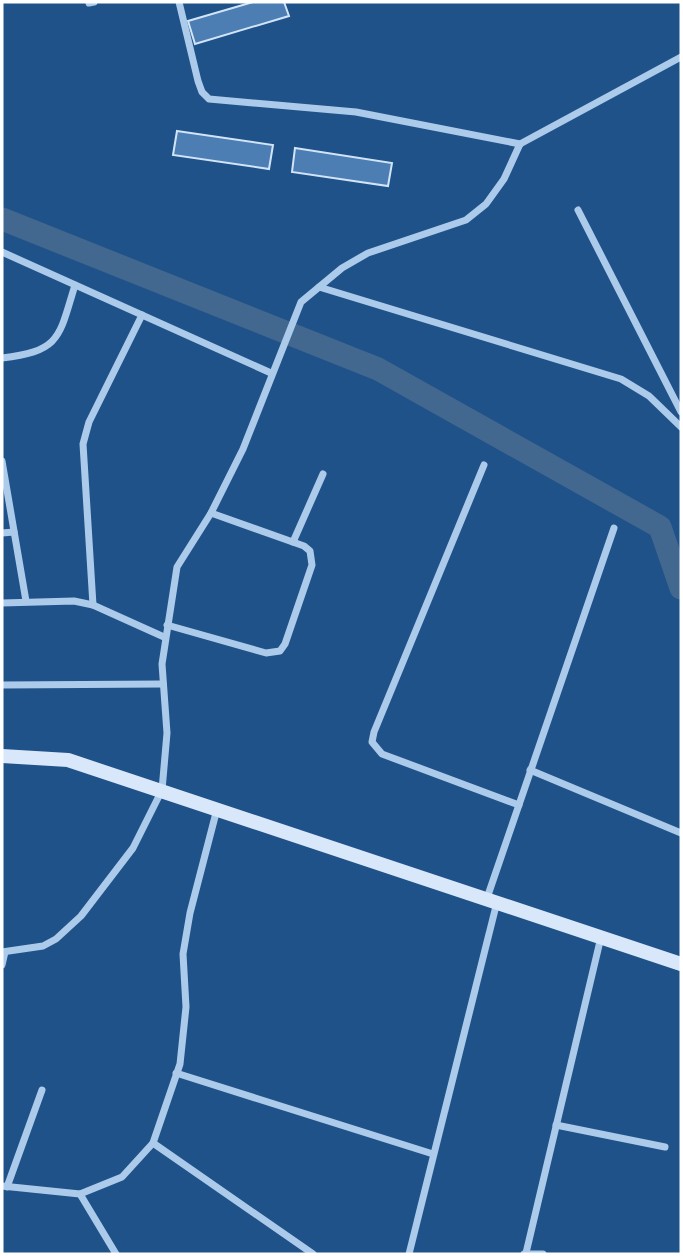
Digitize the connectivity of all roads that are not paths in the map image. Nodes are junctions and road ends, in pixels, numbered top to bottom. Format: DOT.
graph roads {
  1 [pos="179,2"];
  2 [pos="681,57"];
  3 [pos="520,144"];
  4 [pos="578,210"];
  5 [pos="2,253"];
  6 [pos="75,285"];
  7 [pos="319,287"];
  8 [pos="142,315"];
  9 [pos="2,358"];
  10 [pos="271,373"];
  11 [pos="681,412"];
  12 [pos="681,427"];
  13 [pos="2,464"];
  14 [pos="484,465"];
  15 [pos="323,474"];
  16 [pos="211,513"];
  17 [pos="614,528"];
  18 [pos="14,532"];
  19 [pos="2,533"];
  20 [pos="293,542"];
  21 [pos="26,601"];
  22 [pos="2,603"];
  23 [pos="93,606"];
  24 [pos="166,625"];
  25 [pos="164,637"];
  26 [pos="163,684"];
  27 [pos="2,685"];
  28 [pos="2,756"];
  29 [pos="530,770"];
  30 [pos="162,790"];
  31 [pos="519,805"];
  32 [pos="218,807"];
  33 [pos="681,833"];
  34 [pos="492,900"];
  35 [pos="601,937"];
  36 [pos="4,952"];
  37 [pos="681,964"];
  38 [pos="2,965"];
  39 [pos="176,1073"];
  40 [pos="42,1090"];
  41 [pos="556,1125"];
  42 [pos="153,1143"];
  43 [pos="665,1147"];
  44 [pos="433,1154"];
  45 [pos="4,1186"];
  46 [pos="80,1194"];
  47 [pos="116,1254"];
  48 [pos="313,1254"];
  49 [pos="409,1254"];
  50 [pos="525,1254"];
  51 [pos="543,1254"];
  1 -- 3 [label="street"];
  2 -- 3 [label="street"];
  3 -- 7 [label="street"];
  4 -- 11 [label="street"];
  5 -- 6 [label="street"];
  6 -- 8 [label="street"];
  6 -- 9 [label="street"];
  7 -- 10 [label="street"];
  7 -- 12 [label="street"];
  8 -- 10 [label="street"];
  8 -- 23 [label="street"];
  10 -- 16 [label="street"];
  13 -- 18 [label="street"];
  14 -- 31 [label="street"];
  15 -- 20 [label="street"];
  16 -- 20 [label="street"];
  16 -- 24 [label="street"];
  17 -- 29 [label="street"];
  18 -- 19 [label="street"];
  18 -- 21 [label="street"];
  20 -- 24 [label="street"];
  21 -- 22 [label="street"];
  21 -- 23 [label="street"];
  23 -- 25 [label="street"];
  24 -- 25 [label="street"];
  25 -- 26 [label="street"];
  26 -- 27 [label="street"];
  26 -- 30 [label="street"];
  28 -- 30 [label="street"];
  29 -- 31 [label="street"];
  29 -- 33 [label="street"];
  30 -- 32 [label="street"];
  30 -- 36 [label="street"];
  31 -- 34 [label="street"];
  32 -- 34 [label="street"];
  32 -- 39 [label="street"];
  34 -- 35 [label="street"];
  34 -- 44 [label="street"];
  35 -- 37 [label="street"];
  35 -- 41 [label="street"];
  36 -- 38 [label="street"];
  39 -- 42 [label="street"];
  39 -- 44 [label="street"];
  40 -- 45 [label="street"];
  41 -- 43 [label="street"];
  41 -- 50 [label="street"];
  42 -- 46 [label="street"];
  42 -- 48 [label="street"];
  44 -- 49 [label="street"];
  45 -- 46 [label="street"];
  46 -- 47 [label="street"];
  50 -- 51 [label="street"];
}
